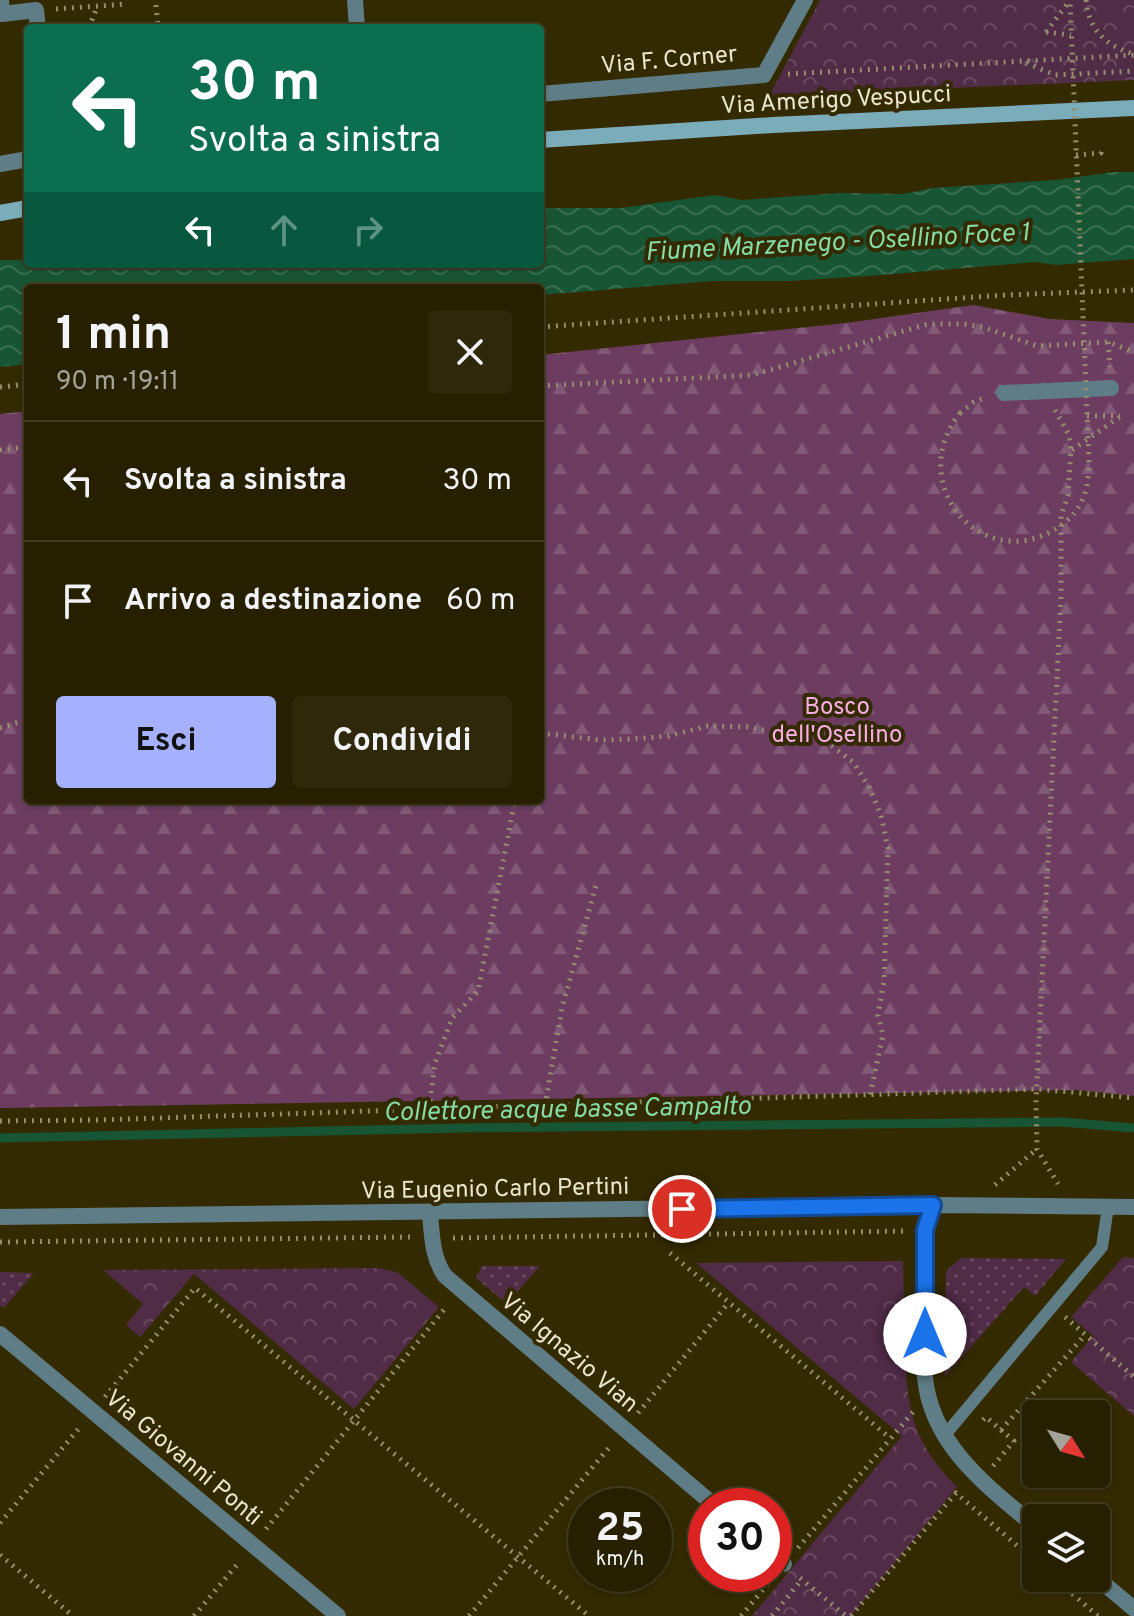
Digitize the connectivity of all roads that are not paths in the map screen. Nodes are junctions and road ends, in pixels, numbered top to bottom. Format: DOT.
graph roads {
  1 [pos="1,0"];
  2 [pos="355,0"];
  3 [pos="805,0"];
  4 [pos="38,24"];
  5 [pos="357,24"];
  6 [pos="544,94"];
  7 [pos="1134,108"];
  8 [pos="544,140"];
  9 [pos="24,160"];
  10 [pos="0,164"];
  11 [pos="24,209"];
  12 [pos="0,213"];
  13 [pos="1111,388"];
  14 [pos="1004,393"];
  15 [pos="933,1205"];
  16 [pos="1108,1207"];
  17 [pos="1134,1207"];
  18 [pos="430,1213"];
  19 [pos="0,1217"];
  20 [pos="0,1334"];
  21 [pos="945,1435"];
  22 [pos="694,1488"];
  23 [pos="1022,1515"];
  24 [pos="1110,1589"];
  25 [pos="1134,1609"];
  26 [pos="338,1616"];
  1 -- 4 [label="street"];
  2 -- 5 [label="street"];
  3 -- 6 [label="street, Via F. Corner"];
  7 -- 8 [label="main road, Via Amerigo Vespucci"];
  9 -- 10 [label="street"];
  11 -- 12 [label="main road"];
  13 -- 14 [label="street"];
  15 -- 16 [label="street, Via Eugenio Carlo Pertini"];
  15 -- 18 [label="street, Via Eugenio Carlo Pertini"];
  15 -- 21 [label="street"];
  16 -- 17 [label="street, Via Eugenio Carlo Pertini"];
  16 -- 21 [label="lane"];
  18 -- 19 [label="street, Via Eugenio Carlo Pertini"];
  18 -- 22 [label="street, Via Ignazio Vian"];
  20 -- 26 [label="street, Via Giovanni Ponti"];
  21 -- 23 [label="street"];
  24 -- 25 [label="street"];
}
